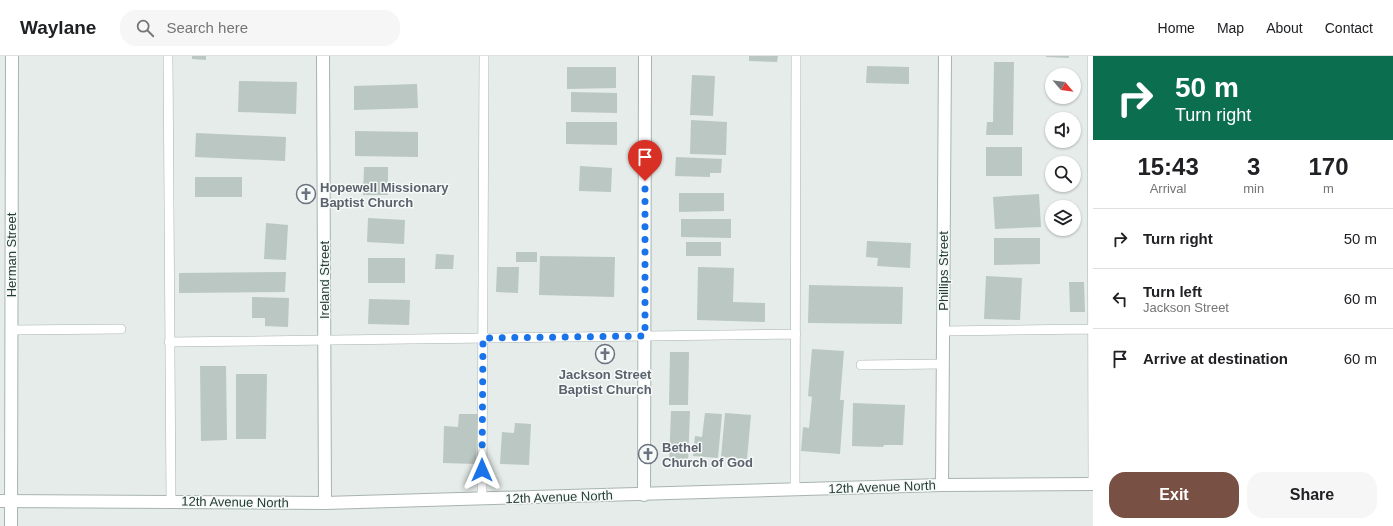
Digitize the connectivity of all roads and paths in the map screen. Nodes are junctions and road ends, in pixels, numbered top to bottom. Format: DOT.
graph roads {
  1 [pos="12,56"];
  2 [pos="168,56"];
  3 [pos="323,56"];
  4 [pos="484,56"];
  5 [pos="645,56"];
  6 [pos="796,56"];
  7 [pos="945,56"];
  8 [pos="1092,56"];
  9 [pos="120,329"];
  10 [pos="1093,329"];
  11 [pos="11,330"];
  12 [pos="943,331"];
  13 [pos="796,334"];
  14 [pos="645,336"];
  15 [pos="483,338"];
  16 [pos="169,342"];
  17 [pos="325,342"];
  18 [pos="943,364"];
  19 [pos="861,365"];
  20 [pos="1093,484"];
  21 [pos="942,485"];
  22 [pos="795,490"];
  23 [pos="644,495"];
  24 [pos="482,499"];
  25 [pos="5,500"];
  26 [pos="171,502"];
  27 [pos="325,503"];
  28 [pos="11,526"];
  1 -- 11 [label="street, Herman Street"];
  2 -- 16 [label="lane"];
  3 -- 17 [label="street, Ireland Street"];
  4 -- 15 [label="lane"];
  5 -- 14 [label="street"];
  6 -- 13 [label="lane"];
  7 -- 12 [label="street, Phillips Street"];
  8 -- 10 [label="lane"];
  9 -- 11 [label="lane"];
  10 -- 12 [label="lane"];
  10 -- 20 [label="lane"];
  11 -- 25 [label="street, Herman Street"];
  12 -- 18 [label="street, Phillips Street"];
  13 -- 14 [label="lane"];
  13 -- 22 [label="lane"];
  14 -- 15 [label="lane"];
  14 -- 23 [label="street"];
  15 -- 17 [label="lane"];
  15 -- 24 [label="lane"];
  16 -- 17 [label="lane"];
  16 -- 26 [label="lane"];
  17 -- 27 [label="street, Ireland Street"];
  18 -- 19 [label="lane"];
  18 -- 21 [label="street, Phillips Street"];
  20 -- 21 [label="street, 12th Avenue North"];
  21 -- 22 [label="street, 12th Avenue North"];
  22 -- 23 [label="street, 12th Avenue North"];
  23 -- 24 [label="street, 12th Avenue North"];
  24 -- 27 [label="street, 12th Avenue North"];
  25 -- 26 [label="street, 12th Avenue North"];
  25 -- 28 [label="street, Herman Street"];
  26 -- 27 [label="street, 12th Avenue North"];
}
